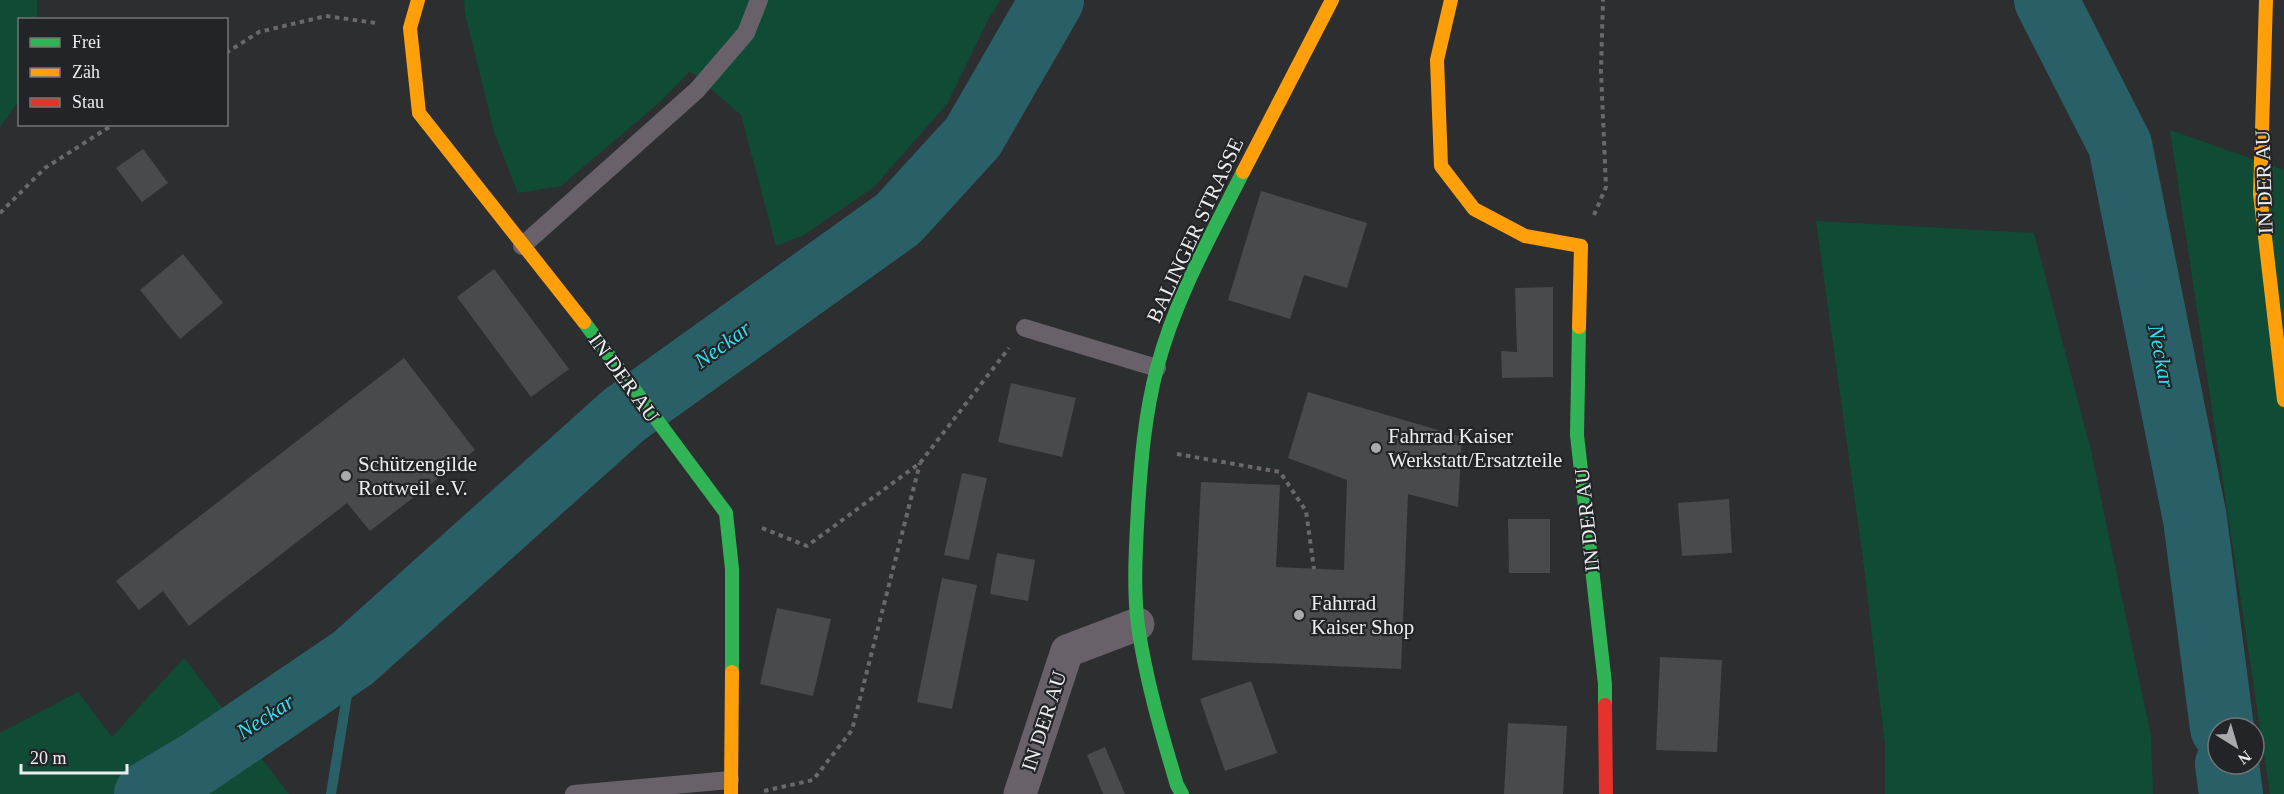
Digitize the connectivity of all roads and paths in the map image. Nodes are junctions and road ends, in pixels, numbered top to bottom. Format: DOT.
graph roads {
  1 [pos="418,0"];
  2 [pos="759,0"];
  3 [pos="1332,0"];
  4 [pos="1451,0"];
  5 [pos="1603,0"];
  6 [pos="2266,0"];
  7 [pos="410,28"];
  8 [pos="228,52"];
  9 [pos="111,126"];
  10 [pos="0,213"];
  11 [pos="522,246"];
  12 [pos="1581,246"];
  13 [pos="1025,328"];
  14 [pos="1157,368"];
  15 [pos="2284,400"];
  16 [pos="1142,448"];
  17 [pos="920,463"];
  18 [pos="726,513"];
  19 [pos="1314,569"];
  20 [pos="1138,624"];
  21 [pos="730,787"];
  22 [pos="760,792"];
  23 [pos="574,794"];
  24 [pos="1020,794"];
  25 [pos="1182,794"];
  26 [pos="1606,794"];
  1 -- 7 [label="street, IN DER AU"];
  2 -- 11 [label="lane"];
  3 -- 14 [label="street, BALINGER STRASSE"];
  4 -- 12 [label="street"];
  5 -- 12 [label="path"];
  6 -- 15 [label="street, IN DER AU"];
  7 -- 8 [label="path"];
  7 -- 11 [label="street, IN DER AU"];
  9 -- 10 [label="path"];
  11 -- 18 [label="street, IN DER AU"];
  12 -- 26 [label="street, IN DER AU"];
  13 -- 14 [label="lane"];
  13 -- 17 [label="path"];
  14 -- 16 [label="street, BALINGER STRASSE"];
  16 -- 19 [label="path"];
  16 -- 20 [label="street, BALINGER STRASSE"];
  17 -- 18 [label="path"];
  17 -- 22 [label="path"];
  18 -- 21 [label="street"];
  20 -- 24 [label="street, IN DER AU"];
  20 -- 25 [label="street, BALINGER STRASSE"];
  21 -- 23 [label="lane"];
}
